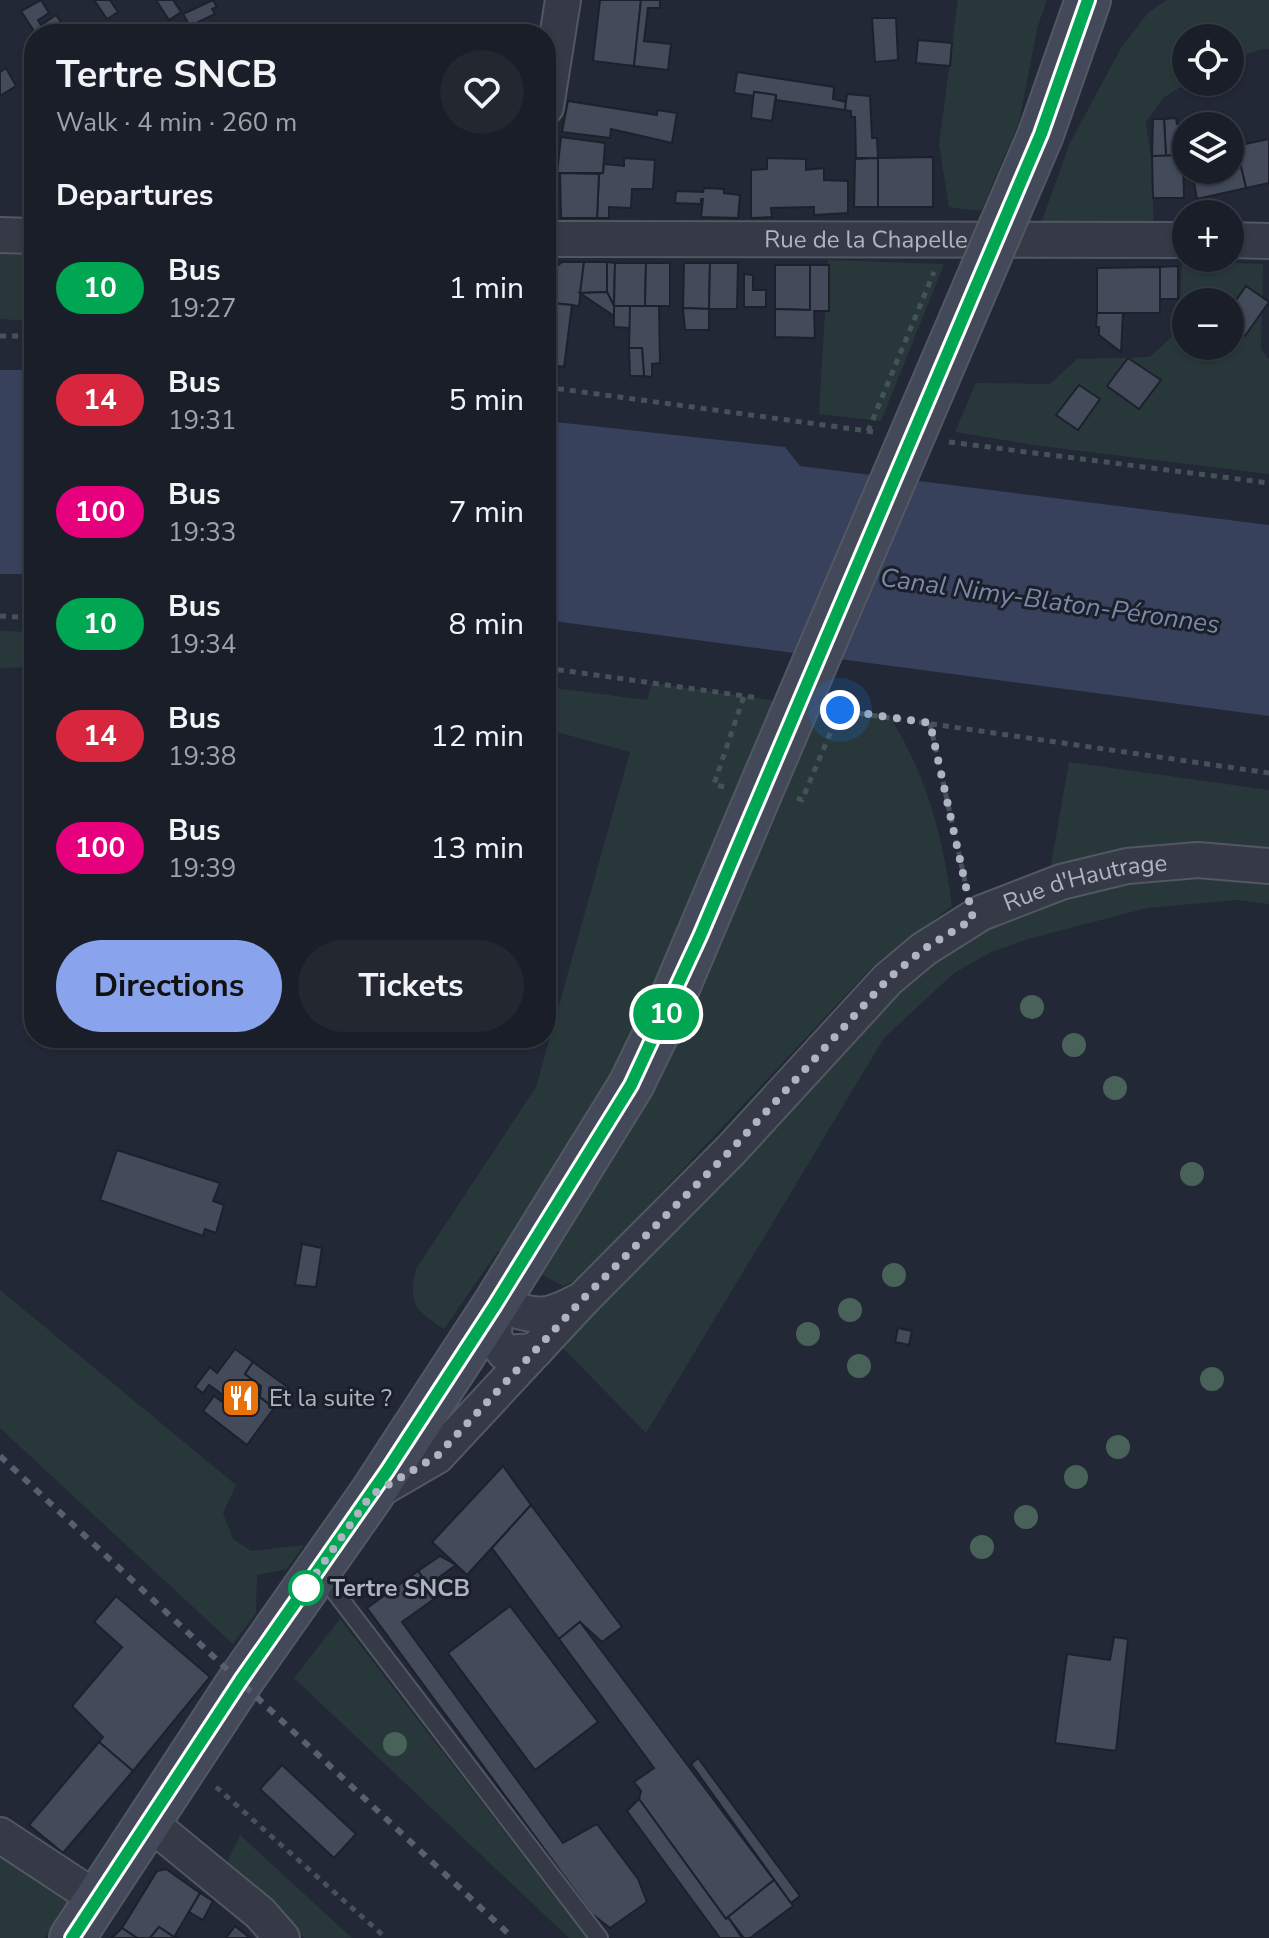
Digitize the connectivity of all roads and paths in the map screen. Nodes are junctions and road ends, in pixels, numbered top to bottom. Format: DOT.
graph roads {
  1 [pos="563,0"];
  2 [pos="1088,0"];
  3 [pos="556,44"];
  4 [pos="0,235"];
  5 [pos="24,236"];
  6 [pos="556,239"];
  7 [pos="1172,240"];
  8 [pos="1244,240"];
  9 [pos="955,241"];
  10 [pos="1269,241"];
  11 [pos="0,336"];
  12 [pos="24,336"];
  13 [pos="868,431"];
  14 [pos="0,616"];
  15 [pos="24,617"];
  16 [pos="556,669"];
  17 [pos="744,696"];
  18 [pos="772,700"];
  19 [pos="827,708"];
  20 [pos="840,710"];
  21 [pos="930,723"];
  22 [pos="1269,773"];
  23 [pos="714,784"];
  24 [pos="783,791"];
  25 [pos="1269,866"];
  26 [pos="973,919"];
  27 [pos="583,1299"];
  28 [pos="495,1305"];
  29 [pos="535,1351"];
  30 [pos="371,1495"];
  31 [pos="319,1570"];
  32 [pos="188,1762"];
  33 [pos="149,1822"];
  34 [pos="0,1835"];
  35 [pos="97,1899"];
  36 [pos="72,1938"];
  37 [pos="282,1938"];
  38 [pos="386,1938"];
  39 [pos="599,1938"];
  1 -- 3 [label="street"];
  2 -- 24 [label="street, bridge"];
  4 -- 5 [label="street"];
  6 -- 9 [label="street, Rue de la Chapelle"];
  7 -- 9 [label="street, Rue de la Chapelle"];
  8 -- 10 [label="street"];
  9 -- 13 [label="path"];
  11 -- 12 [label="path"];
  14 -- 15 [label="path"];
  16 -- 17 [label="path"];
  17 -- 18 [label="path"];
  17 -- 23 [label="path"];
  19 -- 20 [label="path"];
  20 -- 21 [label="path"];
  20 -- 24 [label="path"];
  21 -- 22 [label="path"];
  21 -- 26 [label="path"];
  24 -- 28 [label="street"];
  25 -- 26 [label="street, Rue d'Hautrage"];
  26 -- 27 [label="street, Rue d'Hautrage"];
  27 -- 28 [label="street"];
  27 -- 29 [label="street, Rue d'Hautrage"];
  28 -- 29 [label="street"];
  28 -- 30 [label="street"];
  29 -- 30 [label="street, Rue d'Hautrage"];
  30 -- 31 [label="street"];
  31 -- 32 [label="street"];
  31 -- 39 [label="lane"];
  32 -- 33 [label="street"];
  32 -- 38 [label="path"];
  33 -- 35 [label="street"];
  33 -- 37 [label="street"];
  34 -- 35 [label="street"];
  35 -- 36 [label="street"];
}
